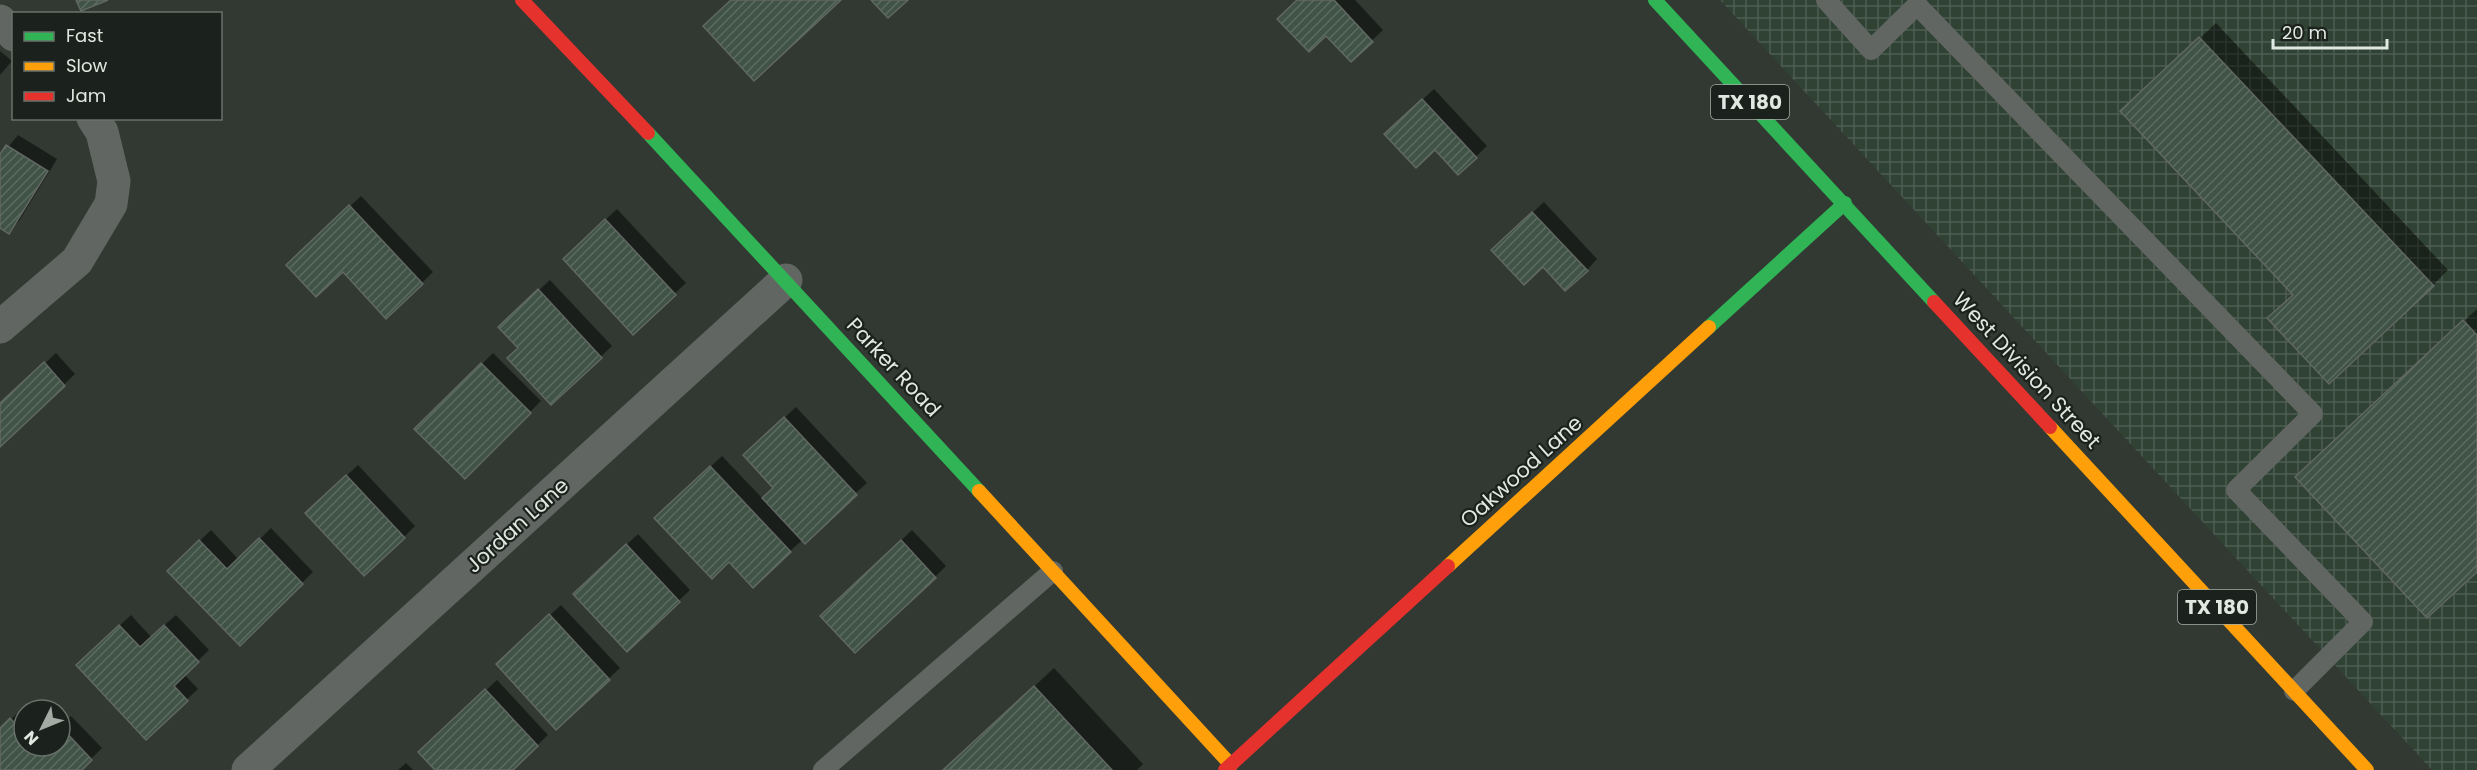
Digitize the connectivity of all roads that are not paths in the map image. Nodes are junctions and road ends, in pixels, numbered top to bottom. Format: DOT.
graph roads {
  1 [pos="522,0"];
  2 [pos="1655,0"];
  3 [pos="1826,0"];
  4 [pos="0,21"];
  5 [pos="12,32"];
  6 [pos="94,120"];
  7 [pos="1845,203"];
  8 [pos="786,280"];
  9 [pos="0,327"];
  10 [pos="1053,571"];
  11 [pos="2294,691"];
  12 [pos="1228,768"];
  13 [pos="248,770"];
  14 [pos="823,770"];
  15 [pos="2367,770"];
  1 -- 8 [label="street, Parker Road"];
  2 -- 7 [label="street, West Division Street / TX 180"];
  3 -- 11 [label="lane"];
  4 -- 5 [label="street"];
  6 -- 9 [label="street"];
  7 -- 11 [label="street, West Division Street / TX 180"];
  7 -- 12 [label="street, Oakwood Lane"];
  8 -- 10 [label="street, Parker Road"];
  8 -- 13 [label="street, Jordan Lane"];
  10 -- 12 [label="street, Parker Road"];
  10 -- 14 [label="lane"];
  11 -- 15 [label="street, West Division Street / TX 180"];
}
